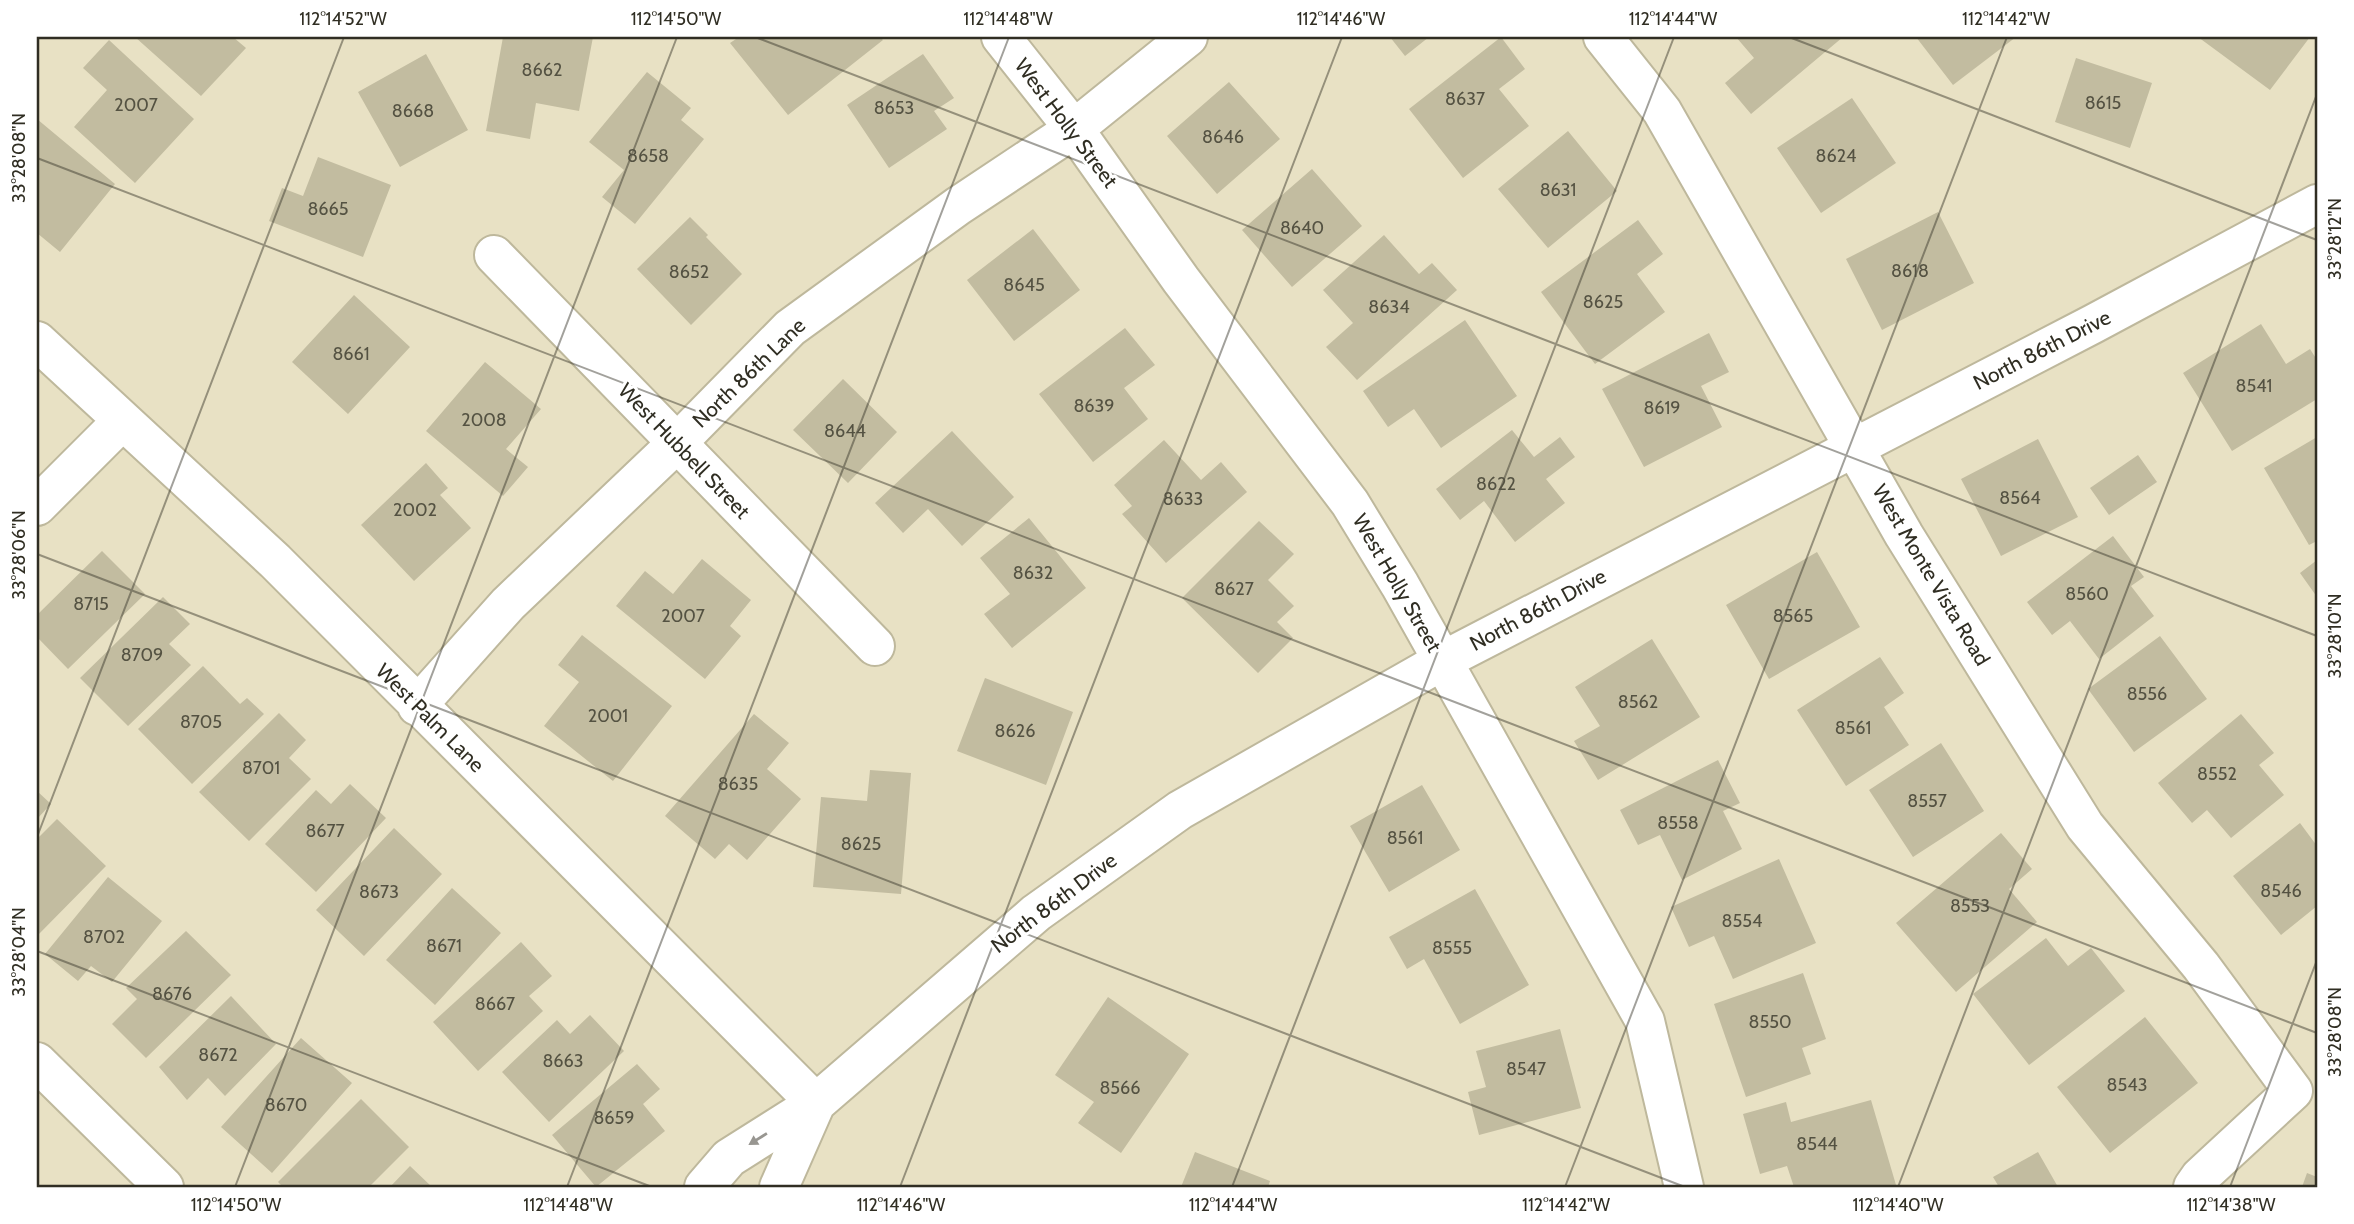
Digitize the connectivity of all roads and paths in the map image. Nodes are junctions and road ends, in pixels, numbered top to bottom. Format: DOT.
graph roads {
  1 [pos="1001,37"];
  2 [pos="1188,37"];
  3 [pos="1603,37"];
  4 [pos="1074,129"];
  5 [pos="2317,204"];
  6 [pos="494,255"];
  7 [pos="37,341"];
  8 [pos="122,421"];
  9 [pos="676,444"];
  10 [pos="1854,446"];
  11 [pos="37,506"];
  12 [pos="874,646"];
  13 [pos="1442,661"];
  14 [pos="417,706"];
  15 [pos="37,1062"];
  16 [pos="816,1103"];
  17 [pos="164,1187"];
  18 [pos="704,1187"];
  19 [pos="779,1187"];
  20 [pos="1684,1187"];
  21 [pos="2193,1187"];
  1 -- 4 [label="street, West Holly Street"];
  2 -- 4 [label="street, North 86th Lane"];
  3 -- 10 [label="street, West Monte Vista Road"];
  4 -- 9 [label="street, North 86th Lane"];
  4 -- 13 [label="street, West Holly Street"];
  5 -- 10 [label="street, North 86th Drive"];
  6 -- 9 [label="street, West Hubbell Street"];
  7 -- 8 [label="street, West Palm Lane"];
  8 -- 11 [label="street"];
  8 -- 14 [label="street, West Palm Lane"];
  9 -- 12 [label="street, West Hubbell Street"];
  9 -- 14 [label="street, North 86th Lane"];
  10 -- 13 [label="street, North 86th Drive"];
  10 -- 21 [label="street, West Monte Vista Road"];
  13 -- 16 [label="street, North 86th Drive"];
  13 -- 20 [label="street, West Holly Street"];
  14 -- 16 [label="street, West Palm Lane"];
  15 -- 17 [label="street"];
  16 -- 18 [label="street, North 86th Drive, one-way"];
  16 -- 19 [label="street, North 86th Drive"];
}
